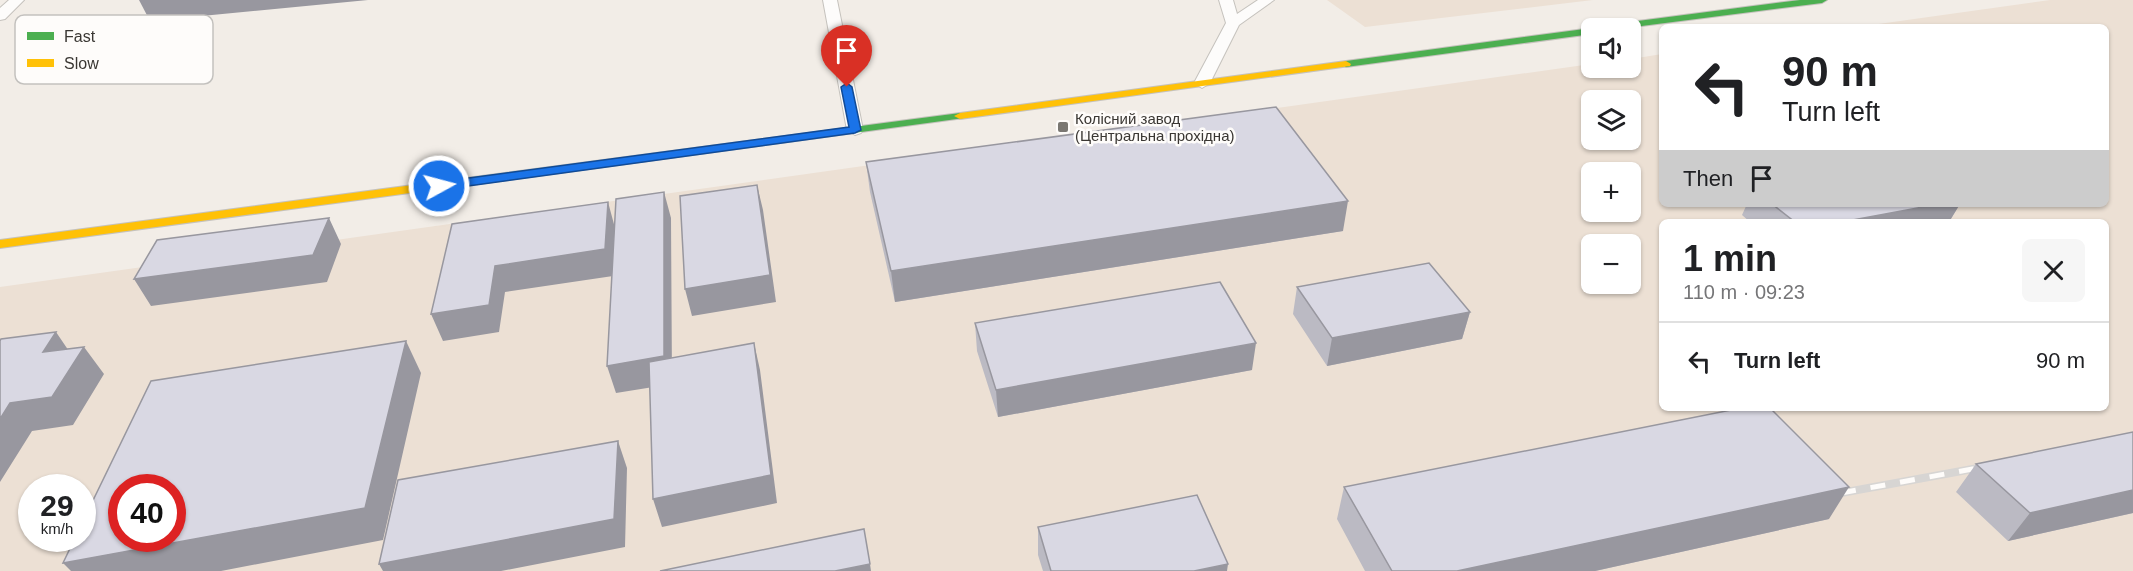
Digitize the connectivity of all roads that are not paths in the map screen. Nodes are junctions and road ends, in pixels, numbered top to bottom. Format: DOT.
graph roads {
  1 [pos="16,0"];
  2 [pos="830,0"];
  3 [pos="1226,0"];
  4 [pos="1267,0"];
  5 [pos="1822,0"];
  6 [pos="0,16"];
  7 [pos="1233,23"];
  8 [pos="1641,24"];
  9 [pos="1581,32"];
  10 [pos="1202,83"];
  11 [pos="855,130"];
  12 [pos="0,244"];
  1 -- 6 [label="lane"];
  2 -- 11 [label="lane"];
  3 -- 7 [label="lane"];
  4 -- 7 [label="lane"];
  5 -- 8 [label="street"];
  7 -- 10 [label="lane"];
  9 -- 10 [label="street"];
  10 -- 11 [label="street"];
  11 -- 12 [label="street"];
}
